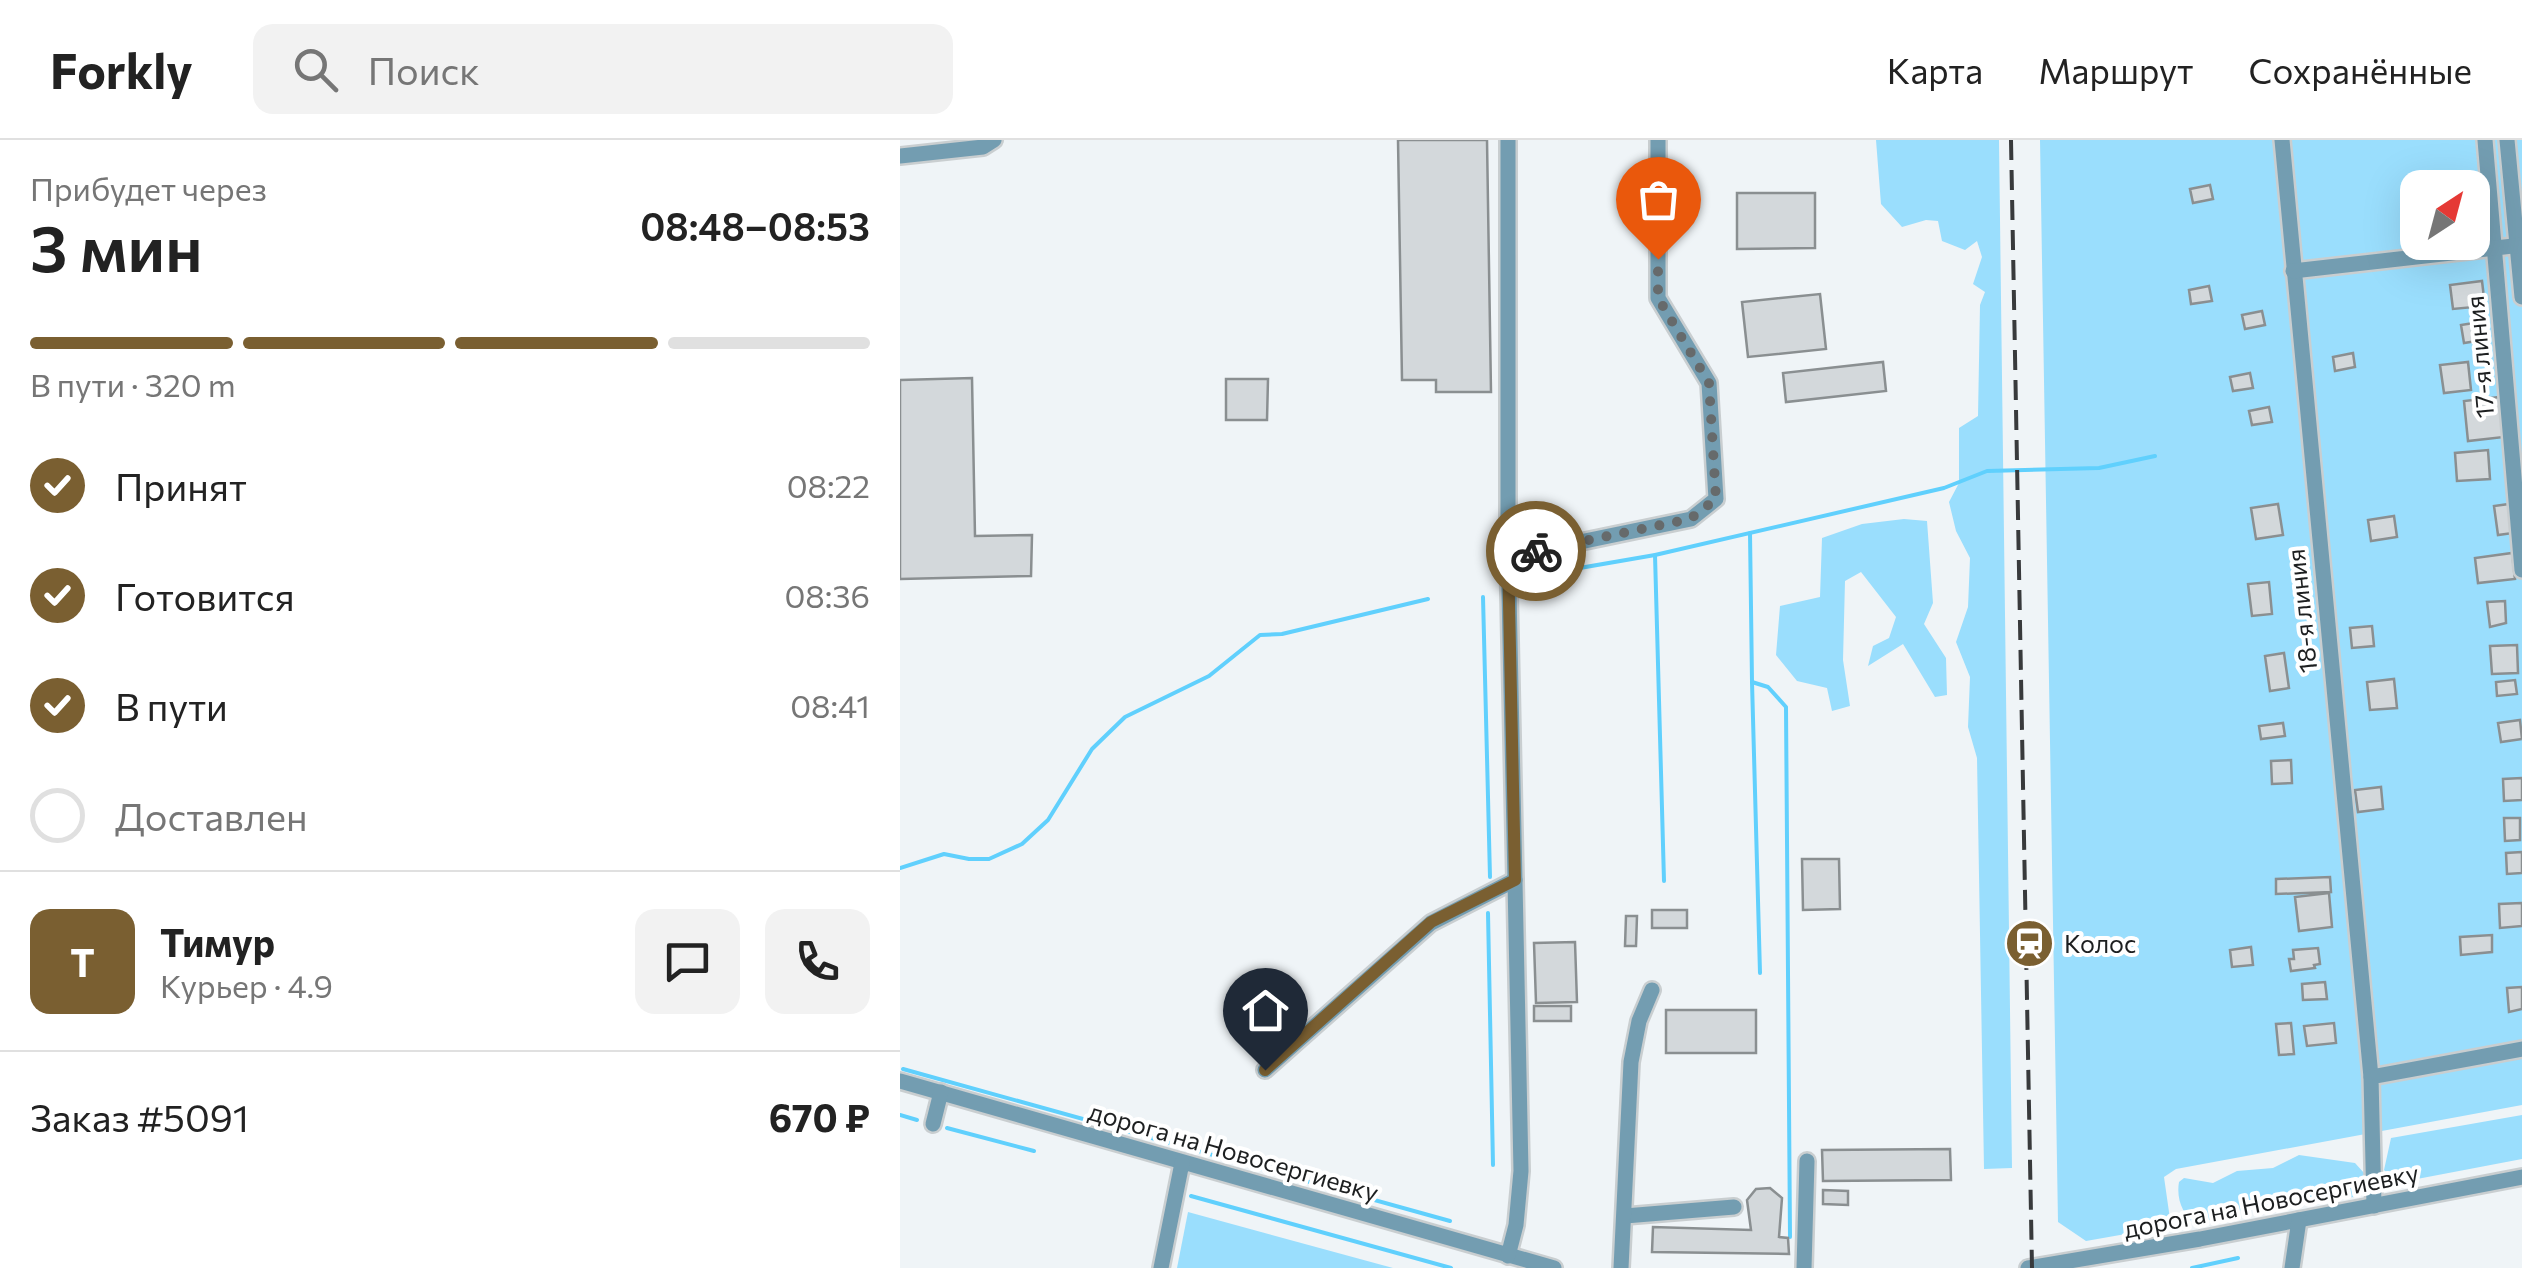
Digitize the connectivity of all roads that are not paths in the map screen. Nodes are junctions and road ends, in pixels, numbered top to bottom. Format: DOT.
graph roads {
  1 [pos="994,140"];
  2 [pos="1508,140"];
  3 [pos="1658,140"];
  4 [pos="2282,140"];
  5 [pos="2485,140"];
  6 [pos="2507,140"];
  7 [pos="900,156"];
  8 [pos="2520,245"];
  9 [pos="2494,247"];
  10 [pos="2293,271"];
  11 [pos="2522,297"];
  12 [pos="1508,557"];
  13 [pos="2522,570"];
  14 [pos="1515,880"];
  15 [pos="1652,990"];
  16 [pos="2522,1049"];
  17 [pos="1265,1070"];
  18 [pos="2371,1077"];
  19 [pos="900,1080"];
  20 [pos="941,1092"];
  21 [pos="932,1124"];
  22 [pos="1807,1161"];
  23 [pos="1182,1163"];
  24 [pos="2522,1176"];
  25 [pos="2374,1206"];
  26 [pos="1734,1207"];
  27 [pos="1625,1216"];
  28 [pos="2299,1220"];
  29 [pos="1508,1256"];
  30 [pos="1160,1268"];
  31 [pos="1554,1268"];
  32 [pos="1621,1268"];
  33 [pos="1804,1268"];
  34 [pos="2028,1268"];
  35 [pos="2292,1268"];
  1 -- 7 [label="street"];
  2 -- 12 [label="street"];
  3 -- 12 [label="street"];
  4 -- 10 [label="street, 18-я линия"];
  5 -- 9 [label="street, 17-я линия"];
  6 -- 8 [label="street"];
  8 -- 9 [label="street"];
  8 -- 11 [label="street"];
  9 -- 10 [label="street"];
  9 -- 13 [label="street, 17-я линия"];
  10 -- 18 [label="street, 18-я линия"];
  12 -- 14 [label="street"];
  14 -- 17 [label="street"];
  14 -- 29 [label="street"];
  15 -- 27 [label="street"];
  16 -- 18 [label="street"];
  18 -- 25 [label="street, 18-я линия"];
  19 -- 20 [label="street, дорога на Новосергиевку"];
  20 -- 21 [label="street"];
  20 -- 23 [label="street, дорога на Новосергиевку"];
  22 -- 33 [label="street"];
  23 -- 29 [label="street, дорога на Новосергиевку"];
  23 -- 30 [label="street"];
  24 -- 25 [label="street, дорога на Новосергиевку"];
  25 -- 28 [label="street, дорога на Новосергиевку"];
  26 -- 27 [label="street"];
  27 -- 32 [label="street"];
  28 -- 34 [label="street, дорога на Новосергиевку"];
  28 -- 35 [label="street"];
  29 -- 31 [label="street, дорога на Новосергиевку"];
}
